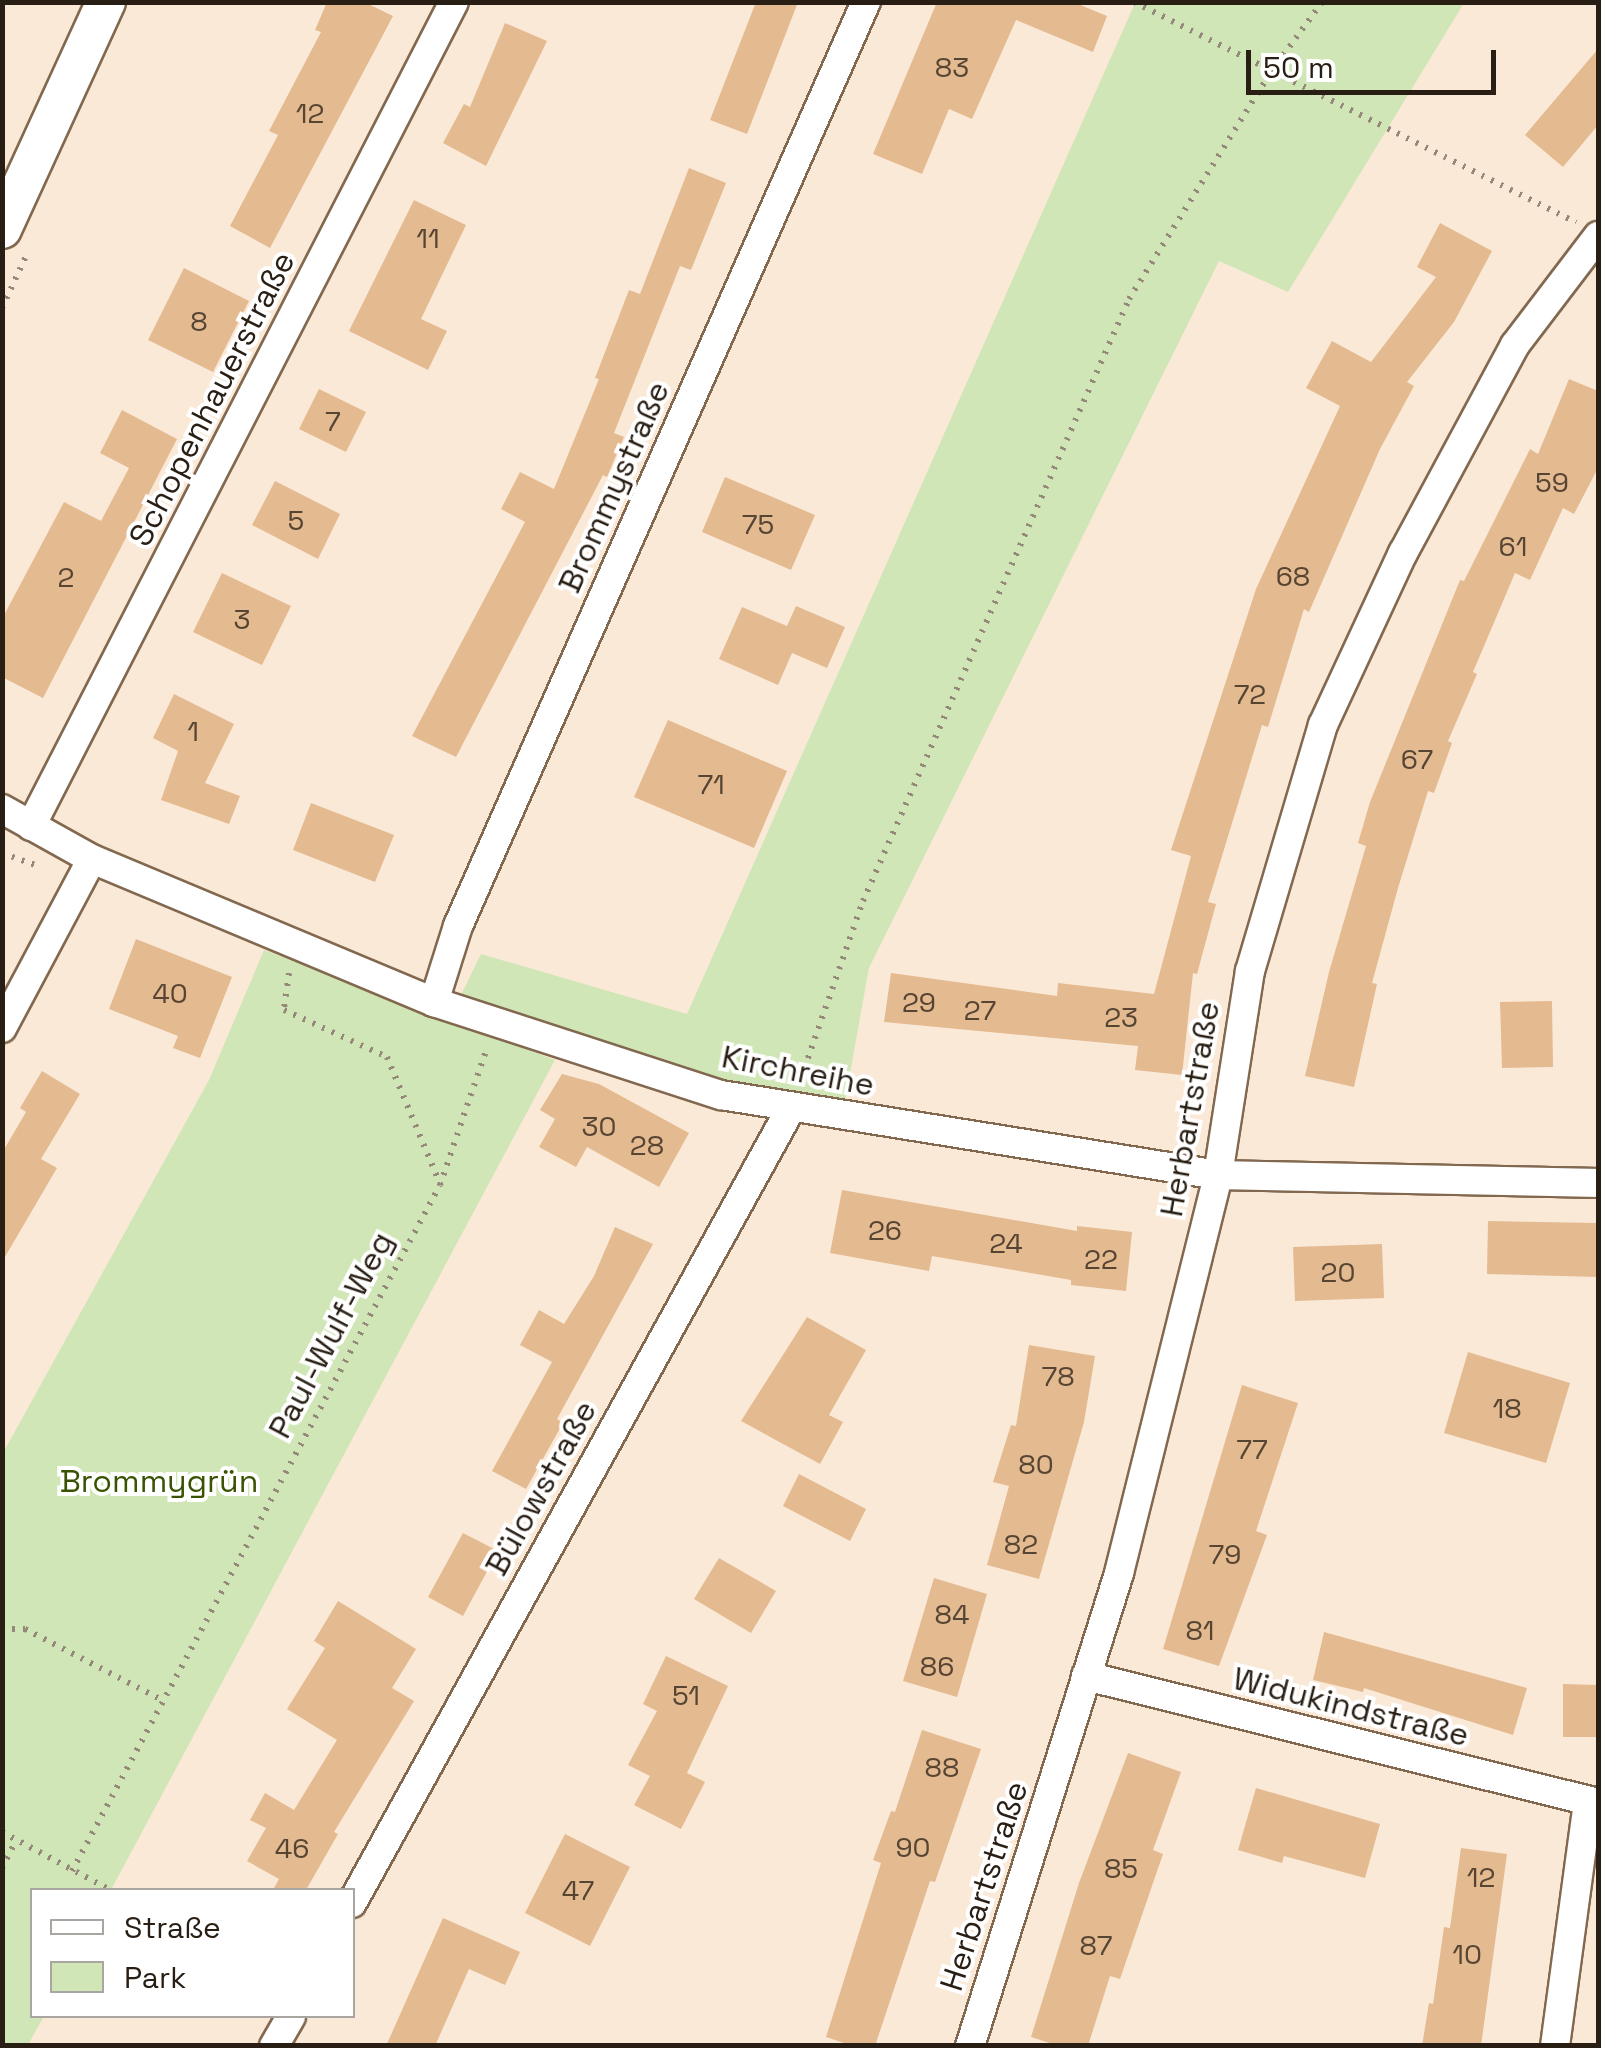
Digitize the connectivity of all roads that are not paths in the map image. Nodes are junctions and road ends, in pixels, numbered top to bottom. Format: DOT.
graph roads {
  1 [pos="106,2"];
  2 [pos="454,2"];
  3 [pos="866,2"];
  4 [pos="2,229"];
  5 [pos="1593,232"];
  6 [pos="2,809"];
  7 [pos="2,819"];
  8 [pos="32,826"];
  9 [pos="92,858"];
  10 [pos="434,1002"];
  11 [pos="2,1028"];
  12 [pos="791,1108"];
  13 [pos="1218,1175"];
  14 [pos="1598,1183"];
  15 [pos="1086,1676"];
  16 [pos="1593,1802"];
  17 [pos="1590,1860"];
  18 [pos="355,1898"];
  19 [pos="289,2018"];
  20 [pos="274,2046"];
  21 [pos="970,2046"];
  22 [pos="1555,2046"];
  1 -- 4 [label="main road"];
  2 -- 8 [label="street, Schopenhauerstraße"];
  3 -- 10 [label="street, Brommystraße"];
  5 -- 13 [label="street, Herbartstraße"];
  6 -- 8 [label="street, Kirchreihe"];
  7 -- 8 [label="street, Kirchreihe"];
  8 -- 9 [label="street, Kirchreihe"];
  9 -- 10 [label="street, Kirchreihe"];
  9 -- 11 [label="street"];
  10 -- 12 [label="street, Kirchreihe"];
  12 -- 13 [label="street, Kirchreihe"];
  12 -- 18 [label="street, Bülowstraße"];
  13 -- 14 [label="street, Kirchreihe"];
  13 -- 15 [label="street, Herbartstraße"];
  15 -- 16 [label="street, Widukindstraße"];
  15 -- 21 [label="street, Herbartstraße"];
  16 -- 17 [label="street"];
  17 -- 22 [label="street"];
  19 -- 20 [label="street"];
}
